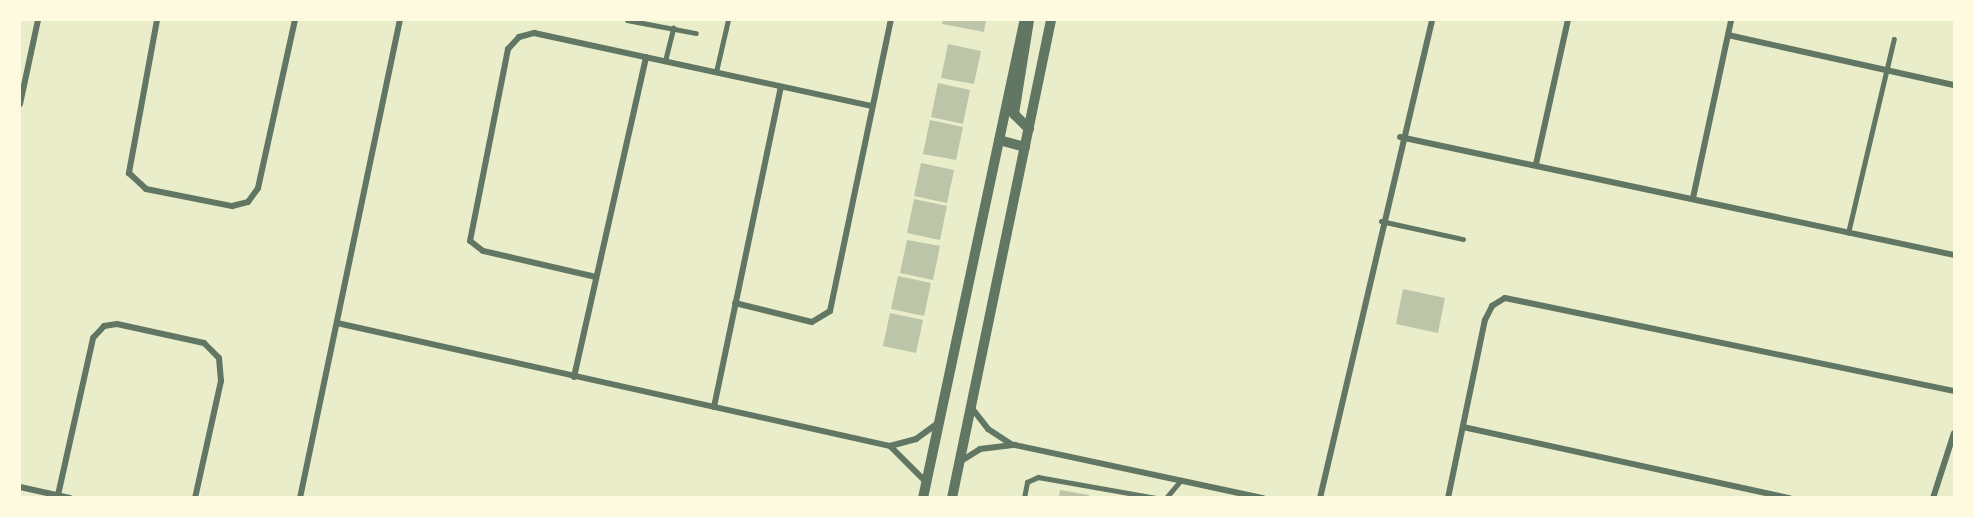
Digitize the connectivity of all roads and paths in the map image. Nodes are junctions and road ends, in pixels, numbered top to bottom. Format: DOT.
graph roads {
  1 [pos="38,20"];
  2 [pos="157,20"];
  3 [pos="295,20"];
  4 [pos="400,20"];
  5 [pos="627,20"];
  6 [pos="728,20"];
  7 [pos="891,20"];
  8 [pos="1027,20"];
  9 [pos="1051,20"];
  10 [pos="1432,20"];
  11 [pos="1568,20"];
  12 [pos="1731,20"];
  13 [pos="673,28"];
  14 [pos="696,33"];
  15 [pos="1728,35"];
  16 [pos="1894,39"];
  17 [pos="646,57"];
  18 [pos="665,61"];
  19 [pos="1886,70"];
  20 [pos="716,72"];
  21 [pos="1954,85"];
  22 [pos="781,87"];
  23 [pos="20,104"];
  24 [pos="872,106"];
  25 [pos="1029,129"];
  26 [pos="1400,138"];
  27 [pos="999,140"];
  28 [pos="1025,147"];
  29 [pos="1536,164"];
  30 [pos="1693,198"];
  31 [pos="1381,221"];
  32 [pos="1848,233"];
  33 [pos="1463,239"];
  34 [pos="1954,255"];
  35 [pos="596,277"];
  36 [pos="735,303"];
  37 [pos="336,323"];
  38 [pos="574,377"];
  39 [pos="1954,391"];
  40 [pos="714,406"];
  41 [pos="971,406"];
  42 [pos="939,423"];
  43 [pos="1463,427"];
  44 [pos="1954,433"];
  45 [pos="1015,445"];
  46 [pos="890,446"];
  47 [pos="960,462"];
  48 [pos="1181,480"];
  49 [pos="926,482"];
  50 [pos="20,487"];
  51 [pos="58,495"];
  52 [pos="1167,495"];
  53 [pos="1244,495"];
  54 [pos="70,498"];
  55 [pos="195,498"];
  56 [pos="300,498"];
  57 [pos="923,498"];
  58 [pos="952,498"];
  59 [pos="1024,498"];
  60 [pos="1158,498"];
  61 [pos="1263,498"];
  62 [pos="1320,498"];
  63 [pos="1449,498"];
  64 [pos="1790,498"];
  65 [pos="1933,498"];
  1 -- 23 [label="street"];
  2 -- 3 [label="street"];
  4 -- 37 [label="street"];
  5 -- 13 [label="lane"];
  6 -- 20 [label="lane"];
  7 -- 24 [label="street"];
  8 -- 25 [label="street"];
  8 -- 27 [label="street"];
  9 -- 25 [label="street"];
  10 -- 26 [label="street"];
  11 -- 29 [label="street"];
  12 -- 15 [label="street"];
  13 -- 14 [label="lane"];
  13 -- 18 [label="lane"];
  15 -- 19 [label="street"];
  15 -- 30 [label="street"];
  16 -- 19 [label="lane"];
  17 -- 18 [label="street"];
  17 -- 35 [label="street"];
  17 -- 35 [label="street"];
  18 -- 20 [label="street"];
  19 -- 21 [label="street"];
  19 -- 32 [label="lane"];
  20 -- 22 [label="street"];
  22 -- 24 [label="street"];
  22 -- 36 [label="street"];
  24 -- 36 [label="street"];
  25 -- 28 [label="street"];
  26 -- 29 [label="street"];
  26 -- 31 [label="street"];
  27 -- 28 [label="street"];
  27 -- 42 [label="street"];
  28 -- 41 [label="street"];
  29 -- 30 [label="street"];
  30 -- 32 [label="street"];
  31 -- 33 [label="lane"];
  31 -- 62 [label="street"];
  32 -- 34 [label="street"];
  35 -- 38 [label="street"];
  36 -- 40 [label="street"];
  37 -- 38 [label="street"];
  37 -- 56 [label="street"];
  38 -- 40 [label="street"];
  39 -- 43 [label="street"];
  40 -- 46 [label="street"];
  41 -- 45 [label="street"];
  41 -- 47 [label="street"];
  42 -- 46 [label="street"];
  42 -- 49 [label="street"];
  43 -- 63 [label="street"];
  43 -- 64 [label="street"];
  44 -- 65 [label="street"];
  45 -- 47 [label="street"];
  45 -- 48 [label="street"];
  46 -- 49 [label="street"];
  47 -- 58 [label="street"];
  48 -- 52 [label="lane"];
  48 -- 53 [label="street"];
  49 -- 57 [label="street"];
  50 -- 51 [label="street"];
  51 -- 54 [label="street"];
  51 -- 55 [label="street"];
  52 -- 60 [label="lane"];
  53 -- 61 [label="street"];
  59 -- 60 [label="lane"];
}
